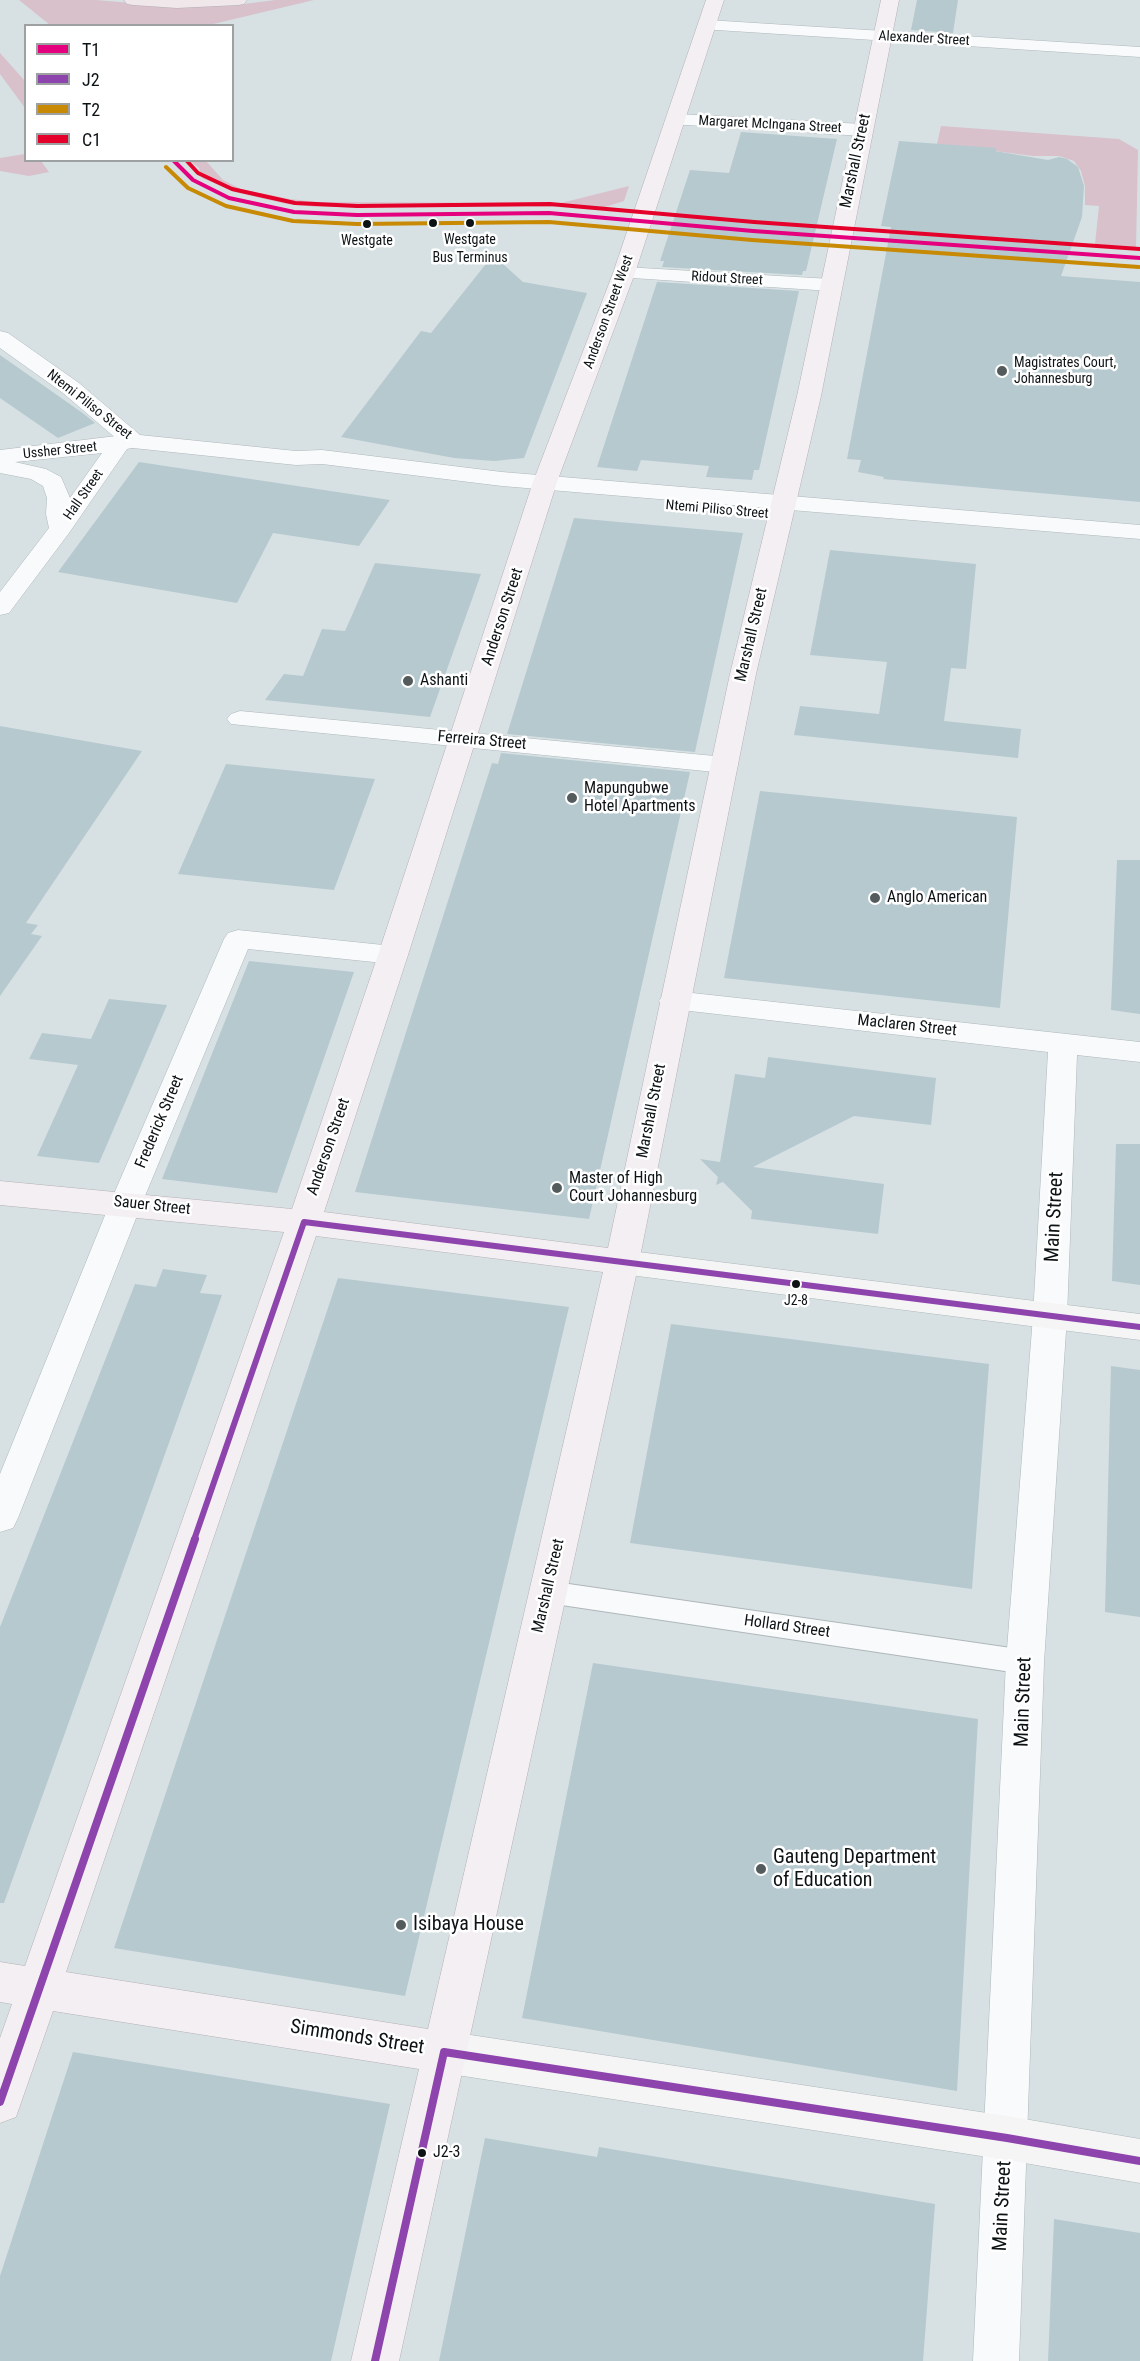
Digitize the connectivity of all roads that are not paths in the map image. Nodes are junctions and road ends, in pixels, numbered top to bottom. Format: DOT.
graph roads {
  1 [pos="133,0"];
  2 [pos="238,0"];
  3 [pos="715,0"];
  4 [pos="890,0"];
  5 [pos="707,26"];
  6 [pos="883,36"];
  7 [pos="1140,52"];
  8 [pos="677,120"];
  9 [pos="863,130"];
  10 [pos="624,273"];
  11 [pos="831,285"];
  12 [pos="0,338"];
  13 [pos="126,442"];
  14 [pos="0,458"];
  15 [pos="0,466"];
  16 [pos="544,489"];
  17 [pos="782,509"];
  18 [pos="61,528"];
  19 [pos="1140,532"];
  20 [pos="1140,548"];
  21 [pos="0,608"];
  22 [pos="240,719"];
  23 [pos="464,740"];
  24 [pos="725,765"];
  25 [pos="393,955"];
  26 [pos="674,1000"];
  27 [pos="1063,1044"];
  28 [pos="1140,1052"];
  29 [pos="0,1193"];
  30 [pos="126,1203"];
  31 [pos="304,1222"];
  32 [pos="621,1262"];
  33 [pos="1050,1316"];
  34 [pos="1140,1327"];
  35 [pos="0,1518"];
  36 [pos="548,1592"];
  37 [pos="1025,1662"];
  38 [pos="20,1985"];
  39 [pos="444,2052"];
  40 [pos="0,2102"];
  41 [pos="1007,2138"];
  42 [pos="1140,2161"];
  43 [pos="375,2361"];
  44 [pos="996,2361"];
  1 -- 2 [label="highway"];
  3 -- 5 [label="main road, Anderson Street West"];
  4 -- 6 [label="main road, Marshall Street"];
  5 -- 6 [label="street, Alexander Street"];
  5 -- 8 [label="main road, Anderson Street West"];
  6 -- 7 [label="street, Alexander Street"];
  6 -- 9 [label="main road, Marshall Street"];
  8 -- 9 [label="street, Margaret McIngana Street"];
  8 -- 10 [label="main road, Anderson Street West"];
  9 -- 11 [label="main road, Marshall Street"];
  10 -- 11 [label="street, Ridout Street"];
  10 -- 16 [label="main road, Anderson Street West"];
  11 -- 17 [label="main road, Marshall Street"];
  12 -- 13 [label="street, Ntemi Piliso Street"];
  13 -- 14 [label="street, Ussher Street"];
  13 -- 16 [label="street, Ntemi Piliso Street"];
  13 -- 18 [label="street, Hall Street"];
  15 -- 18 [label="street, Hall Street"];
  16 -- 17 [label="street, Ntemi Piliso Street"];
  16 -- 23 [label="main road, Anderson Street"];
  17 -- 19 [label="street, Ntemi Piliso Street"];
  17 -- 20 [label="street, Ntemi Piliso Street"];
  17 -- 24 [label="main road, Marshall Street"];
  18 -- 21 [label="street, Hall Street"];
  22 -- 23 [label="street, Ferreira Street"];
  23 -- 24 [label="street, Ferreira Street"];
  23 -- 25 [label="main road, Anderson Street"];
  24 -- 26 [label="main road, Marshall Street"];
  25 -- 30 [label="street, Frederick Street"];
  25 -- 31 [label="main road, Anderson Street"];
  26 -- 27 [label="street, Maclaren Street"];
  26 -- 32 [label="main road, Marshall Street"];
  27 -- 28 [label="street, Maclaren Street"];
  27 -- 33 [label="street, Main Street"];
  29 -- 30 [label="main road, Sauer Street"];
  30 -- 31 [label="main road, Sauer Street"];
  30 -- 35 [label="street, Frederick Street"];
  31 -- 32 [label="main road, Sauer Street"];
  31 -- 38 [label="main road, Anderson Street"];
  32 -- 33 [label="main road"];
  32 -- 36 [label="main road, Marshall Street"];
  33 -- 34 [label="main road"];
  33 -- 37 [label="street, Main Street"];
  36 -- 37 [label="street, Hollard Street"];
  36 -- 39 [label="main road, Marshall Street"];
  37 -- 41 [label="street, Main Street"];
  38 -- 39 [label="main road, Simmonds Street"];
  38 -- 40 [label="main road, Anderson Street"];
  39 -- 41 [label="main road, Simmonds Street"];
  39 -- 43 [label="main road, Marshall Street"];
  41 -- 42 [label="main road, Simmonds Street"];
  41 -- 44 [label="street, Main Street"];
}
